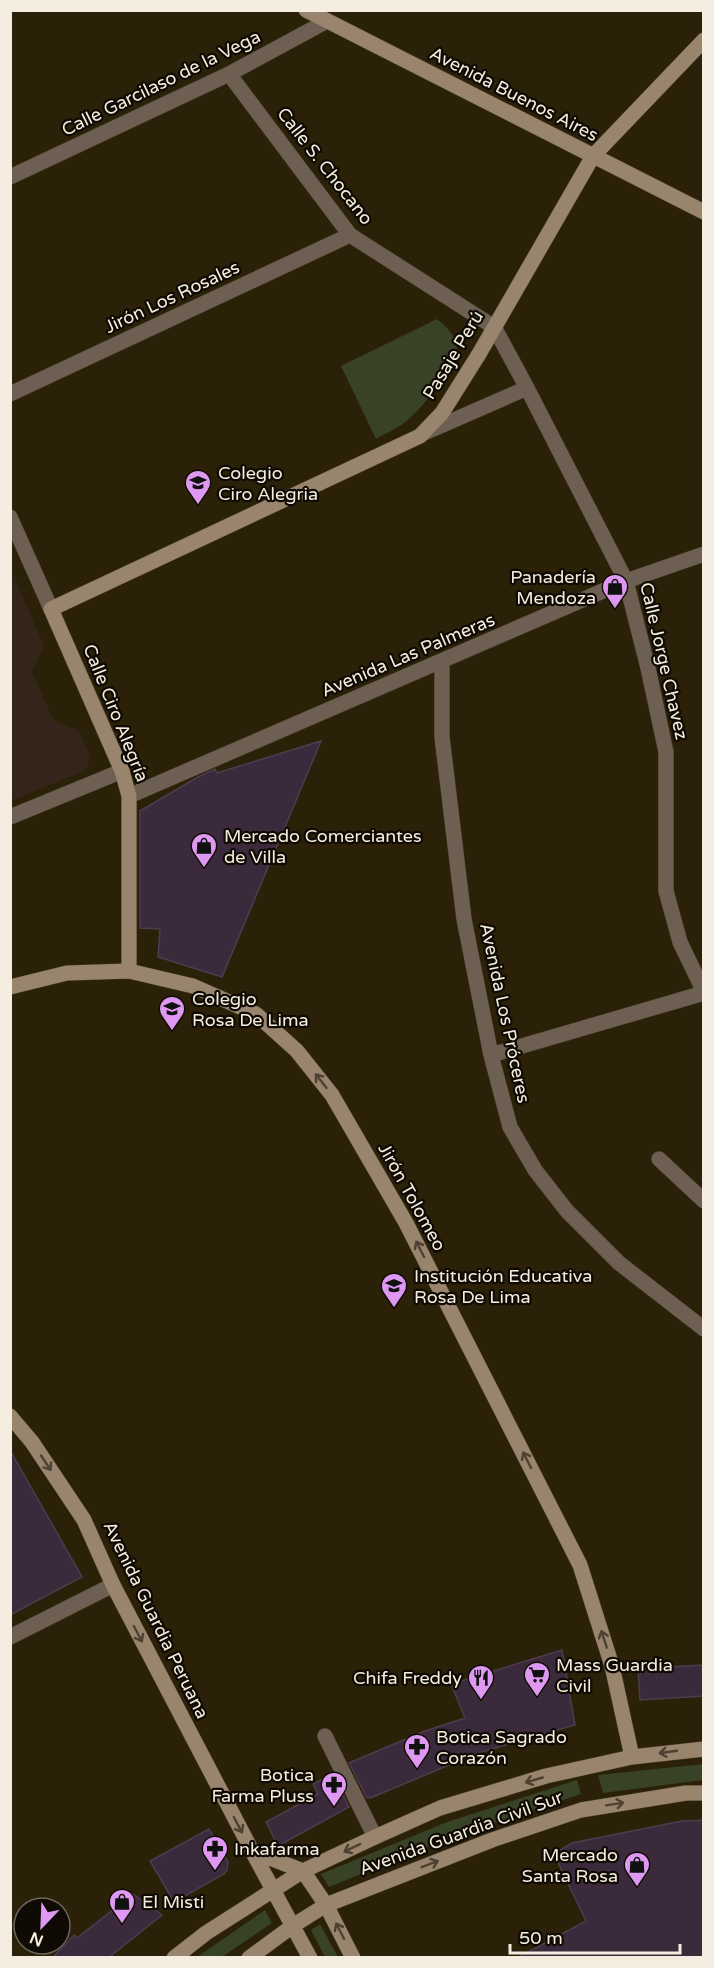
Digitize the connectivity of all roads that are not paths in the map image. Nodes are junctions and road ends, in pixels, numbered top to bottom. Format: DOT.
graph roads {
  1 [pos="306,10"];
  2 [pos="327,21"];
  3 [pos="704,40"];
  4 [pos="229,74"];
  5 [pos="592,156"];
  6 [pos="10,177"];
  7 [pos="704,212"];
  8 [pos="350,235"];
  9 [pos="494,327"];
  10 [pos="527,388"];
  11 [pos="10,394"];
  12 [pos="420,436"];
  13 [pos="10,518"];
  14 [pos="704,554"];
  15 [pos="626,581"];
  16 [pos="51,609"];
  17 [pos="442,661"];
  18 [pos="122,771"];
  19 [pos="129,796"];
  20 [pos="10,817"];
  21 [pos="129,971"];
  22 [pos="10,987"];
  23 [pos="704,992"];
  24 [pos="491,1055"];
  25 [pos="658,1159"];
  26 [pos="704,1201"];
  27 [pos="704,1329"];
  28 [pos="10,1416"];
  29 [pos="113,1585"];
  30 [pos="10,1637"];
  31 [pos="325,1736"];
  32 [pos="704,1749"];
  33 [pos="632,1757"];
  34 [pos="704,1793"];
  35 [pos="375,1837"];
  36 [pos="252,1851"];
  37 [pos="303,1871"];
  38 [pos="273,1890"];
  39 [pos="326,1905"];
  40 [pos="294,1925"];
  41 [pos="174,1958"];
  42 [pos="249,1958"];
  43 [pos="310,1958"];
  44 [pos="353,1958"];
  1 -- 2 [label="street, Avenida Buenos Aires"];
  2 -- 4 [label="street, Calle Garcilaso de la Vega"];
  2 -- 5 [label="street, Avenida Buenos Aires"];
  3 -- 5 [label="street, Pasaje Perú"];
  4 -- 6 [label="street, Calle Garcilaso de la Vega"];
  4 -- 8 [label="street, Calle S. Chocano"];
  5 -- 7 [label="street, Avenida Buenos Aires"];
  5 -- 9 [label="street, Pasaje Perú"];
  8 -- 9 [label="street, Calle S. Chocano"];
  8 -- 11 [label="street, Jirón Los Rosales"];
  9 -- 10 [label="street, Calle Jorge Chavez"];
  9 -- 12 [label="street, Pasaje Perú"];
  10 -- 12 [label="street"];
  10 -- 15 [label="street, Calle Jorge Chavez"];
  12 -- 16 [label="street, Pasaje Perú"];
  13 -- 16 [label="street, Calle Ciro Alegría"];
  14 -- 15 [label="street, Avenida Las Palmeras"];
  15 -- 17 [label="street, Avenida Las Palmeras"];
  15 -- 23 [label="street, Calle Jorge Chavez"];
  16 -- 18 [label="street, Calle Ciro Alegría"];
  17 -- 19 [label="street, Avenida Las Palmeras"];
  17 -- 24 [label="street, Avenida Los Próceres"];
  18 -- 19 [label="street, Calle Ciro Alegría"];
  18 -- 20 [label="street"];
  19 -- 21 [label="street, Calle Ciro Alegría"];
  21 -- 22 [label="street, Jirón Tolomeo"];
  33 -- 21 [label="street, Jirón Tolomeo, one-way"];
  23 -- 24 [label="street"];
  24 -- 27 [label="street, Avenida Los Próceres"];
  25 -- 26 [label="street"];
  28 -- 29 [label="street, Avenida Guardia Peruana, one-way"];
  29 -- 30 [label="street"];
  29 -- 36 [label="street, Avenida Guardia Peruana, one-way"];
  31 -- 35 [label="street"];
  32 -- 33 [label="street, Avenida Guardia Civil Sur, one-way"];
  33 -- 35 [label="street, Avenida Guardia Civil Sur, one-way"];
  39 -- 34 [label="street, Avenida Guardia Civil Sur, one-way"];
  35 -- 37 [label="street, Avenida Guardia Civil Sur, one-way"];
  36 -- 37 [label="street"];
  36 -- 38 [label="street, Avenida Guardia Peruana"];
  37 -- 38 [label="street, Avenida Guardia Civil Sur"];
  37 -- 39 [label="street"];
  38 -- 40 [label="street, Avenida Guardia Peruana"];
  38 -- 41 [label="street, Avenida Guardia Civil Sur"];
  39 -- 40 [label="street, Avenida Guardia Civil Sur"];
  44 -- 39 [label="street, one-way"];
  40 -- 42 [label="street, Avenida Guardia Civil Sur"];
  40 -- 43 [label="street, Avenida Guardia Peruana"];
}
